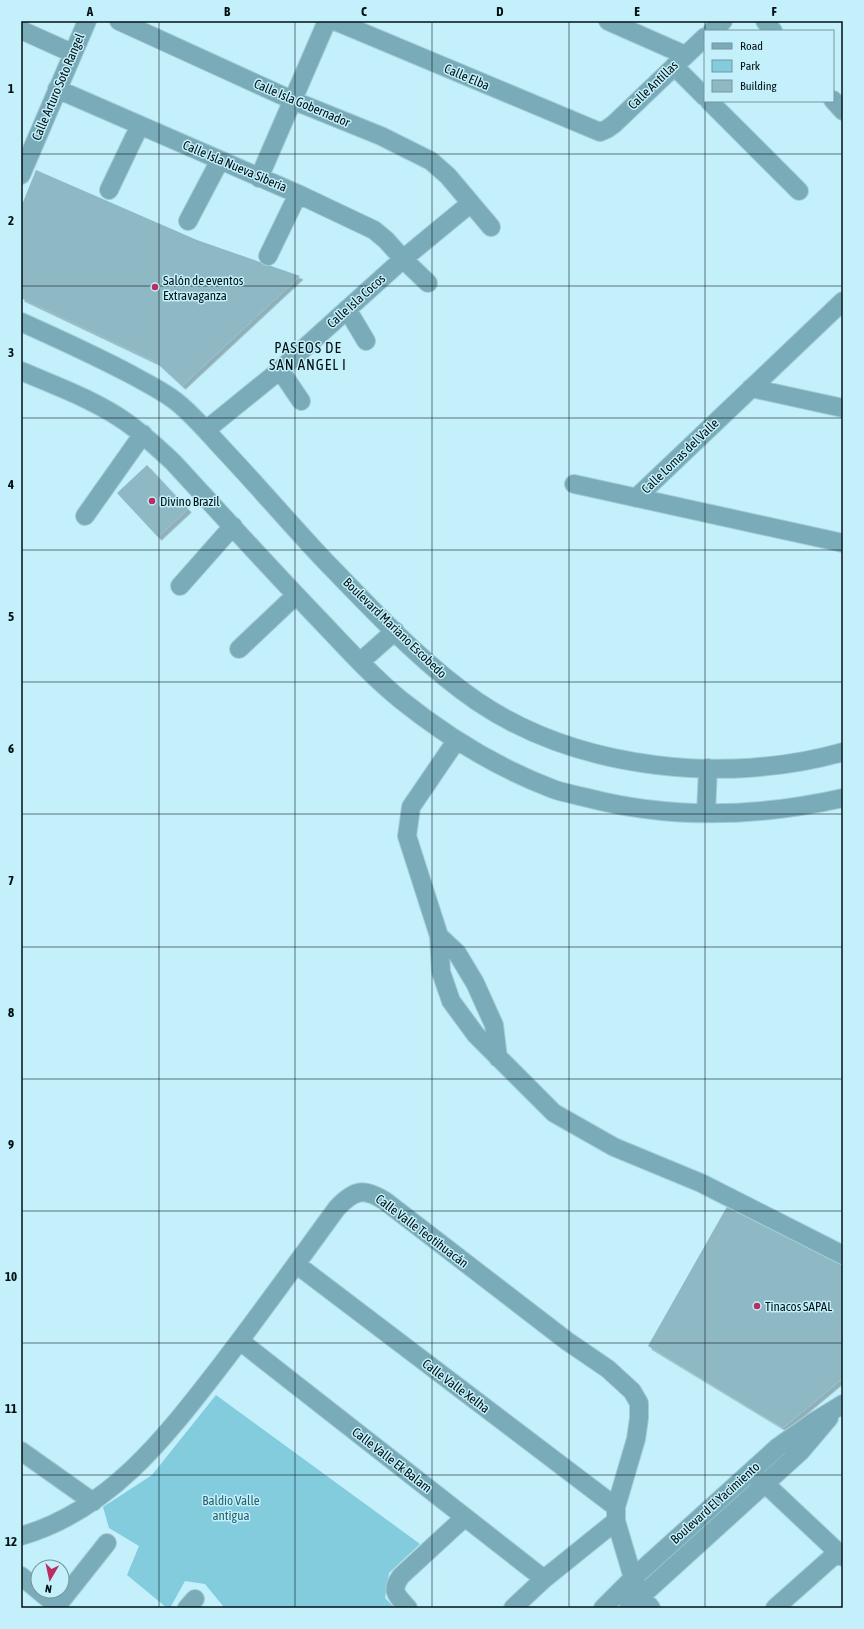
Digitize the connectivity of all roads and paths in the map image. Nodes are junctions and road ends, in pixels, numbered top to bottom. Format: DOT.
graph roads {
  1 [pos="87,21"];
  2 [pos="119,21"];
  3 [pos="326,21"];
  4 [pos="335,21"];
  5 [pos="608,21"];
  6 [pos="723,21"];
  7 [pos="765,21"];
  8 [pos="21,30"];
  9 [pos="713,30"];
  10 [pos="773,30"];
  11 [pos="704,38"];
  12 [pos="72,53"];
  13 [pos="680,60"];
  14 [pos="57,89"];
  15 [pos="704,96"];
  16 [pos="292,100"];
  17 [pos="834,101"];
  18 [pos="710,102"];
  19 [pos="843,112"];
  20 [pos="140,125"];
  21 [pos="600,132"];
  22 [pos="220,160"];
  23 [pos="22,172"];
  24 [pos="259,178"];
  25 [pos="109,190"];
  26 [pos="800,191"];
  27 [pos="298,194"];
  28 [pos="471,203"];
  29 [pos="188,221"];
  30 [pos="491,227"];
  31 [pos="268,256"];
  32 [pos="403,259"];
  33 [pos="428,283"];
  34 [pos="843,301"];
  35 [pos="347,309"];
  36 [pos="21,322"];
  37 [pos="366,341"];
  38 [pos="280,370"];
  39 [pos="21,371"];
  40 [pos="751,388"];
  41 [pos="301,401"];
  42 [pos="843,408"];
  43 [pos="206,430"];
  44 [pos="143,434"];
  45 [pos="574,484"];
  46 [pos="636,498"];
  47 [pos="85,516"];
  48 [pos="232,526"];
  49 [pos="843,543"];
  50 [pos="180,586"];
  51 [pos="296,595"];
  52 [pos="395,631"];
  53 [pos="239,648"];
  54 [pos="360,662"];
  55 [pos="456,741"];
  56 [pos="843,752"];
  57 [pos="708,768"];
  58 [pos="843,798"];
  59 [pos="706,813"];
  60 [pos="439,936"];
  61 [pos="498,1058"];
  62 [pos="843,1255"];
  63 [pos="296,1264"];
  64 [pos="240,1341"];
  65 [pos="840,1407"];
  66 [pos="21,1451"];
  67 [pos="751,1470"];
  68 [pos="765,1484"];
  69 [pos="92,1502"];
  70 [pos="616,1514"];
  71 [pos="465,1517"];
  72 [pos="21,1536"];
  73 [pos="107,1543"];
  74 [pos="840,1554"];
  75 [pos="21,1576"];
  76 [pos="633,1578"];
  77 [pos="544,1579"];
  78 [pos="30,1584"];
  79 [pos="48,1599"];
  80 [pos="640,1604"];
  81 [pos="58,1607"];
  82 [pos="408,1608"];
  83 [pos="513,1608"];
  84 [pos="603,1608"];
  85 [pos="775,1608"];
  1 -- 12 [label="street, Calle Arturo Soto Rangel"];
  2 -- 16 [label="street, Calle Isla Gobernador"];
  3 -- 16 [label="street"];
  4 -- 21 [label="street, Calle Elba"];
  5 -- 13 [label="street"];
  6 -- 9 [label="street"];
  7 -- 10 [label="street"];
  8 -- 12 [label="street"];
  11 -- 13 [label="street, Calle Antillas"];
  12 -- 14 [label="street, Calle Arturo Soto Rangel"];
  13 -- 15 [label="street"];
  13 -- 21 [label="street, Calle Antillas"];
  14 -- 20 [label="street, Calle Isla Nueva Siberia"];
  14 -- 23 [label="street, Calle Arturo Soto Rangel"];
  16 -- 24 [label="street"];
  16 -- 28 [label="street, Calle Isla Gobernador"];
  17 -- 19 [label="street"];
  18 -- 26 [label="street"];
  20 -- 22 [label="street, Calle Isla Nueva Siberia"];
  20 -- 25 [label="street"];
  22 -- 24 [label="street, Calle Isla Nueva Siberia"];
  22 -- 29 [label="street"];
  24 -- 27 [label="street, Calle Isla Nueva Siberia"];
  27 -- 31 [label="street"];
  27 -- 32 [label="street, Calle Isla Nueva Siberia"];
  28 -- 30 [label="street, Calle Isla Gobernador"];
  28 -- 32 [label="street, Calle Isla Cocos"];
  32 -- 33 [label="street, Calle Isla Nueva Siberia"];
  32 -- 35 [label="street, Calle Isla Cocos"];
  34 -- 40 [label="street, Calle Lomas del Valle"];
  35 -- 37 [label="street"];
  35 -- 38 [label="street, Calle Isla Cocos"];
  36 -- 43 [label="street, Boulevard Mariano Escobedo"];
  38 -- 41 [label="street"];
  38 -- 43 [label="street, Calle Isla Cocos"];
  39 -- 44 [label="street"];
  40 -- 42 [label="street"];
  40 -- 46 [label="street, Calle Lomas del Valle"];
  43 -- 52 [label="street, Boulevard Mariano Escobedo"];
  44 -- 47 [label="street"];
  44 -- 48 [label="street"];
  45 -- 46 [label="street"];
  46 -- 49 [label="street, Calle Lomas del Valle"];
  48 -- 50 [label="street"];
  48 -- 51 [label="street"];
  51 -- 53 [label="street"];
  51 -- 54 [label="street"];
  52 -- 54 [label="street"];
  52 -- 57 [label="street, Boulevard Mariano Escobedo"];
  54 -- 55 [label="street"];
  55 -- 59 [label="street"];
  55 -- 60 [label="street"];
  56 -- 57 [label="street, Boulevard Mariano Escobedo"];
  57 -- 59 [label="street"];
  58 -- 59 [label="street"];
  60 -- 61 [label="street"];
  60 -- 61 [label="street"];
  61 -- 62 [label="street"];
  63 -- 64 [label="street, Calle Valle Teotihuacán"];
  63 -- 70 [label="street, Calle Valle Xelha"];
  63 -- 70 [label="street, Calle Valle Teotihuacán"];
  64 -- 69 [label="street, Calle Valle Teotihuacán"];
  64 -- 71 [label="street, Calle Valle Ek Balam"];
  65 -- 67 [label="street, Boulevard El Yacimiento"];
  65 -- 68 [label="street, Boulevard El Yacimiento"];
  66 -- 69 [label="street"];
  67 -- 68 [label="street"];
  67 -- 76 [label="street, Boulevard El Yacimiento"];
  68 -- 74 [label="street"];
  68 -- 80 [label="street, Boulevard El Yacimiento"];
  69 -- 72 [label="street, Calle Valle Teotihuacán"];
  70 -- 76 [label="street"];
  70 -- 77 [label="street"];
  71 -- 77 [label="street, Calle Valle Ek Balam"];
  71 -- 82 [label="street"];
  73 -- 81 [label="street"];
  74 -- 85 [label="street"];
  75 -- 78 [label="street"];
  76 -- 80 [label="street"];
  76 -- 84 [label="street, Boulevard El Yacimiento"];
  77 -- 83 [label="street"];
  79 -- 81 [label="street"];
}
